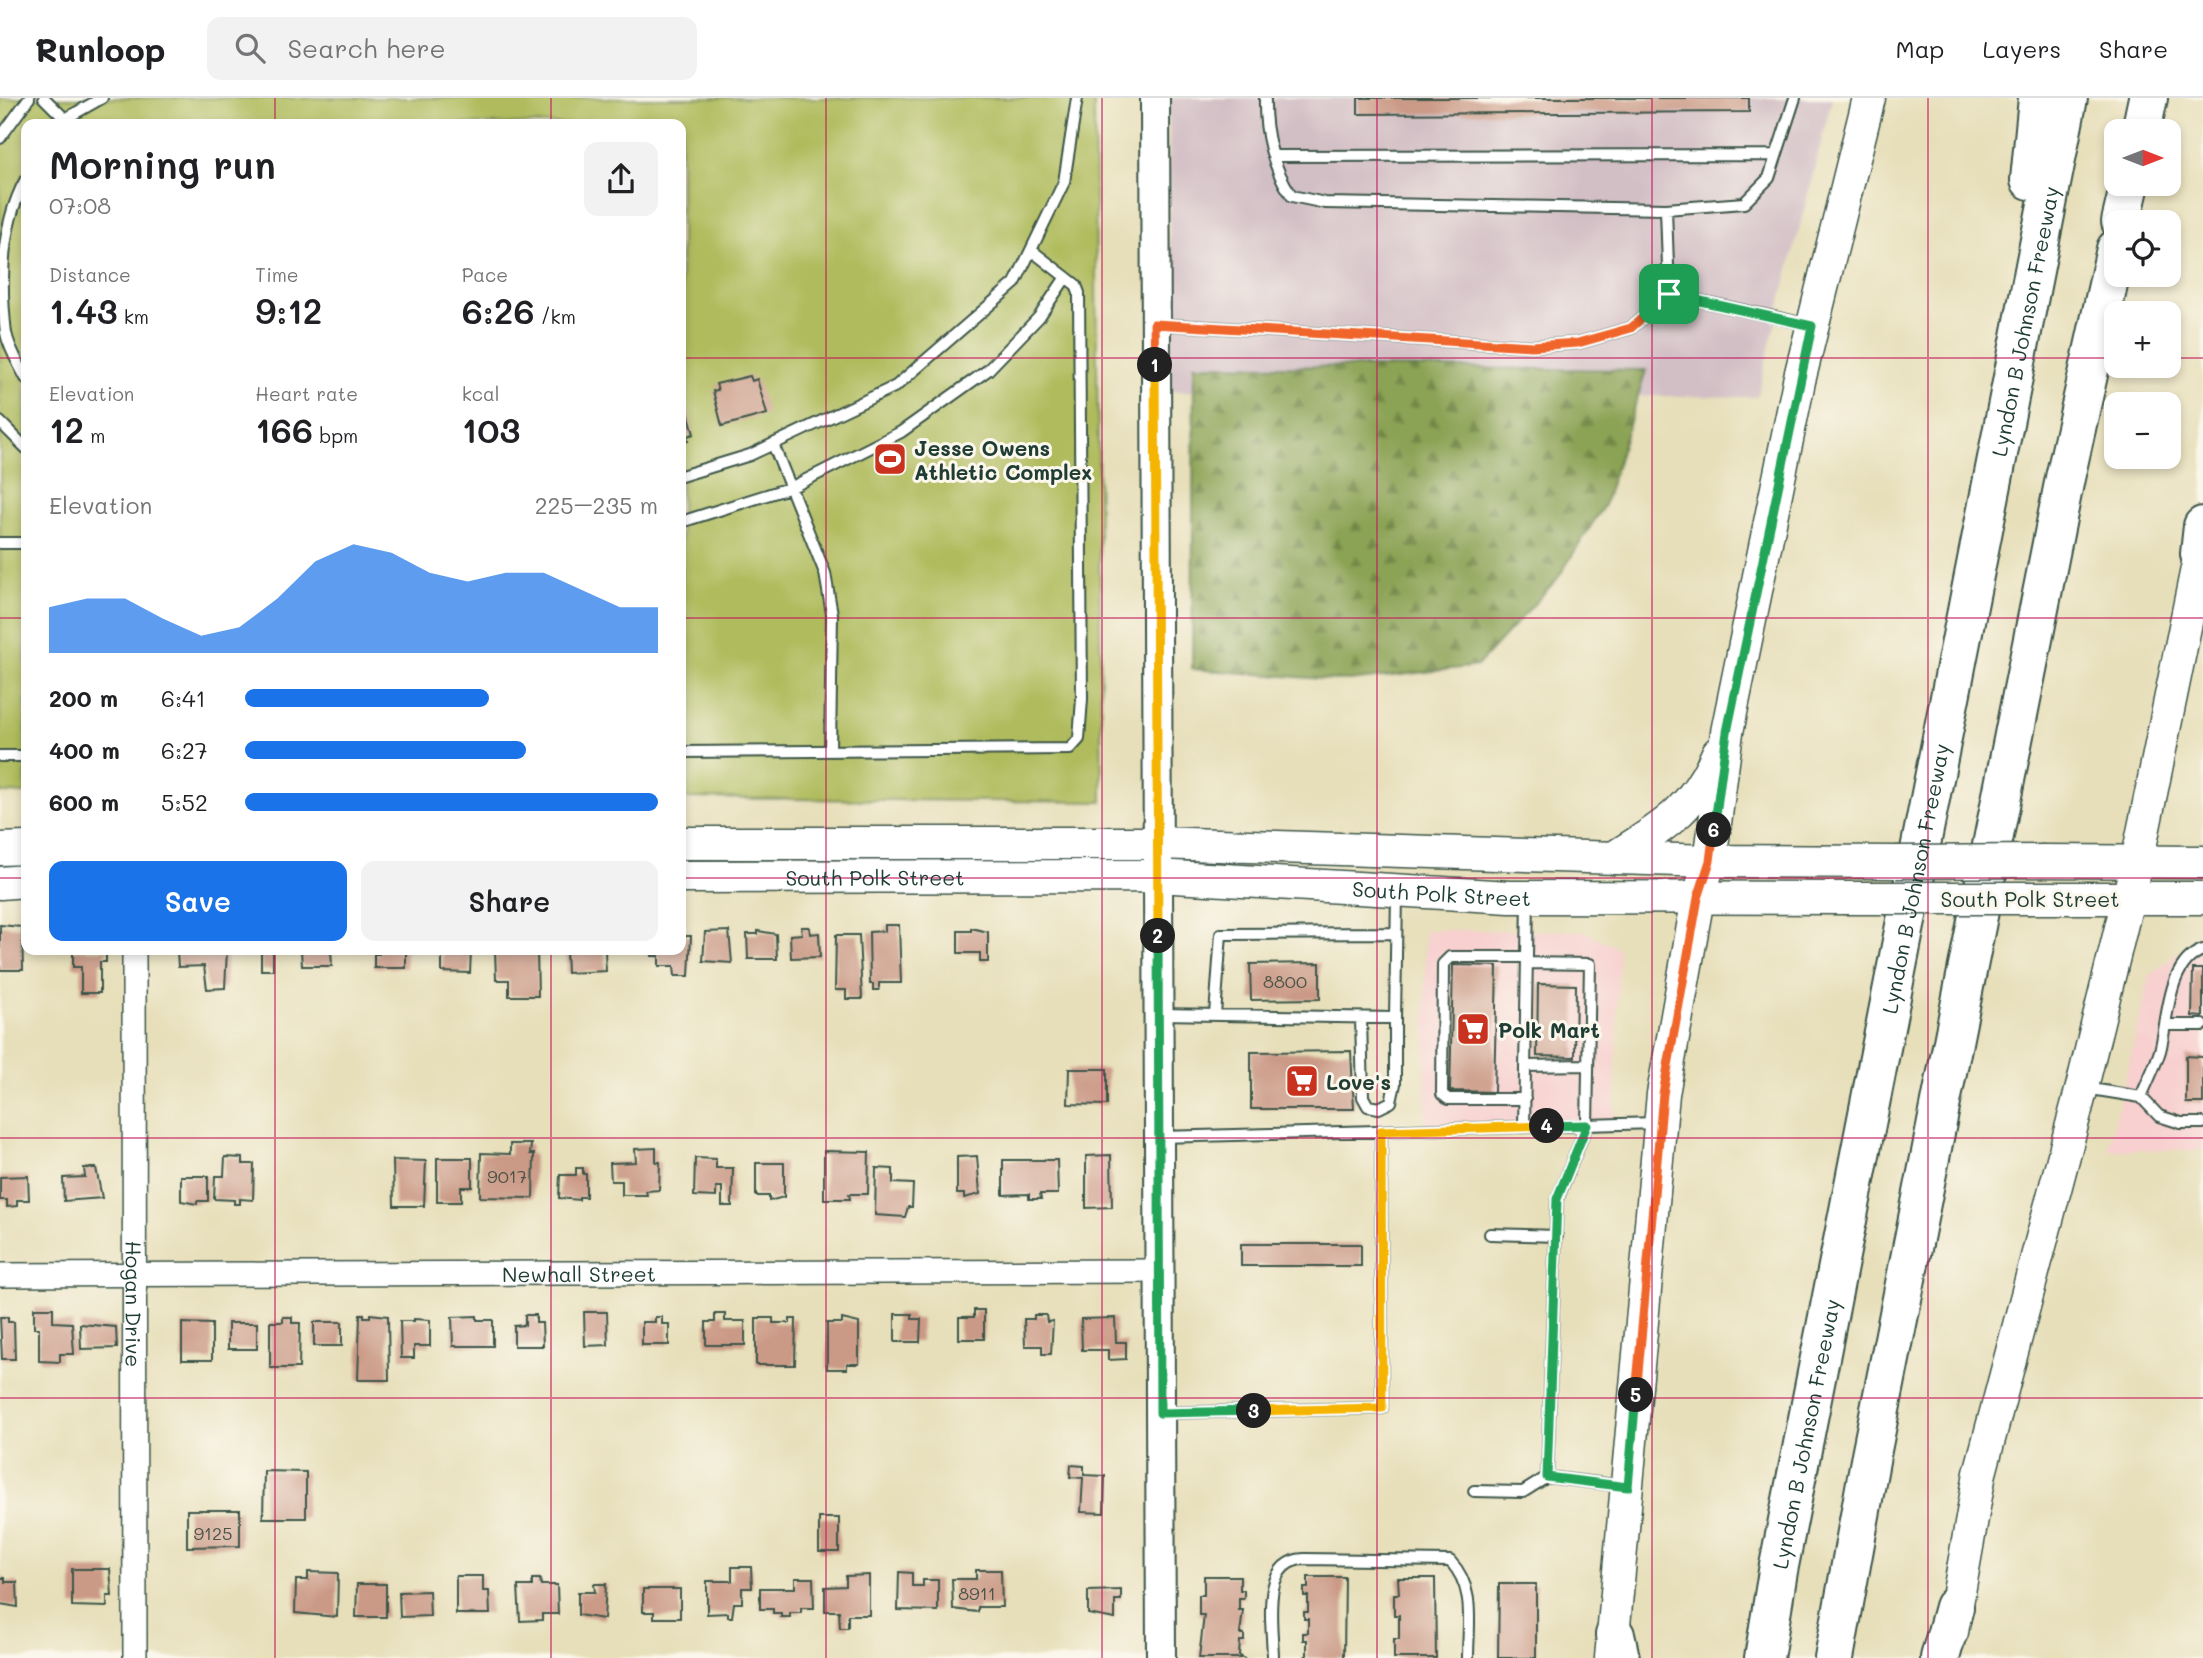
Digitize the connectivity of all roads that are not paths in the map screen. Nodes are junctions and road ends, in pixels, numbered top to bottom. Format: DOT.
graph roads {
  1 [pos="29,98"];
  2 [pos="44,98"];
  3 [pos="102,98"];
  4 [pos="1077,98"];
  5 [pos="1154,98"];
  6 [pos="1265,98"];
  7 [pos="1795,98"];
  8 [pos="1869,98"];
  9 [pos="2038,98"];
  10 [pos="2068,98"];
  11 [pos="2148,98"];
  12 [pos="61,119"];
  13 [pos="66,119"];
  14 [pos="2144,119"];
  15 [pos="0,138"];
  16 [pos="1776,155"];
  17 [pos="1273,156"];
  18 [pos="21,192"];
  19 [pos="1667,209"];
  20 [pos="1031,250"];
  21 [pos="1066,277"];
  22 [pos="2108,287"];
  23 [pos="1669,294"];
  24 [pos="2,315"];
  25 [pos="1154,324"];
  26 [pos="1812,326"];
  27 [pos="14,354"];
  28 [pos="0,357"];
  29 [pos="2015,362"];
  30 [pos="21,368"];
  31 [pos="0,422"];
  32 [pos="21,443"];
  33 [pos="774,444"];
  34 [pos="686,474"];
  35 [pos="793,487"];
  36 [pos="686,520"];
  37 [pos="2202,540"];
  38 [pos="21,541"];
  39 [pos="0,543"];
  40 [pos="1727,732"];
  41 [pos="830,751"];
  42 [pos="686,752"];
  43 [pos="0,756"];
  44 [pos="21,756"];
  45 [pos="1157,842"];
  46 [pos="686,844"];
  47 [pos="21,848"];
  48 [pos="0,849"];
  49 [pos="1613,858"];
  50 [pos="1710,861"];
  51 [pos="2137,862"];
  52 [pos="2203,862"];
  53 [pos="1157,876"];
  54 [pos="686,877"];
  55 [pos="21,881"];
  56 [pos="0,883"];
  57 [pos="1397,892"];
  58 [pos="1528,897"];
  59 [pos="1698,898"];
  60 [pos="2125,898"];
  61 [pos="2203,898"];
  62 [pos="1396,933"];
  63 [pos="2203,950"];
  64 [pos="134,955"];
  65 [pos="1527,960"];
  66 [pos="1576,989"];
  67 [pos="1590,989"];
  68 [pos="1576,1005"];
  69 [pos="1590,1005"];
  70 [pos="1158,1014"];
  71 [pos="1215,1015"];
  72 [pos="1361,1018"];
  73 [pos="1395,1018"];
  74 [pos="2165,1025"];
  75 [pos="2203,1025"];
  76 [pos="1575,1032"];
  77 [pos="1589,1032"];
  78 [pos="1575,1051"];
  79 [pos="1588,1051"];
  80 [pos="1588,1065"];
  81 [pos="1525,1066"];
  82 [pos="2082,1087"];
  83 [pos="2141,1097"];
  84 [pos="1525,1099"];
  85 [pos="1660,1123"];
  86 [pos="2203,1123"];
  87 [pos="1587,1125"];
  88 [pos="1524,1127"];
  89 [pos="1381,1131"];
  90 [pos="1159,1137"];
  91 [pos="1490,1234"];
  92 [pos="1556,1236"];
  93 [pos="1159,1271"];
  94 [pos="0,1275"];
  95 [pos="135,1275"];
  96 [pos="1160,1413"];
  97 [pos="1547,1477"];
  98 [pos="1628,1487"];
  99 [pos="1474,1491"];
  100 [pos="1954,1607"];
  101 [pos="1615,1650"];
  102 [pos="135,1658"];
  103 [pos="1161,1658"];
  104 [pos="1273,1658"];
  105 [pos="1468,1658"];
  106 [pos="1764,1658"];
  107 [pos="1834,1658"];
  108 [pos="1940,1658"];
  109 [pos="1949,1658"];
  1 -- 15 [label="lane"];
  2 -- 12 [label="lane"];
  3 -- 13 [label="lane"];
  4 -- 20 [label="lane"];
  5 -- 25 [label="street"];
  6 -- 17 [label="lane"];
  7 -- 16 [label="lane"];
  8 -- 26 [label="main road"];
  9 -- 29 [label="highway"];
  10 -- 29 [label="highway, Lyndon B Johnson Freeway"];
  11 -- 14 [label="highway"];
  16 -- 17 [label="lane"];
  16 -- 19 [label="lane"];
  17 -- 19 [label="lane"];
  18 -- 24 [label="lane"];
  19 -- 23 [label="lane"];
  20 -- 21 [label="lane"];
  20 -- 33 [label="lane"];
  21 -- 35 [label="lane"];
  21 -- 41 [label="lane"];
  22 -- 107 [label="highway"];
  23 -- 25 [label="lane"];
  23 -- 26 [label="lane"];
  24 -- 27 [label="lane"];
  25 -- 45 [label="street"];
  26 -- 40 [label="main road"];
  27 -- 28 [label="lane"];
  27 -- 30 [label="lane"];
  29 -- 106 [label="highway, Lyndon B Johnson Freeway"];
  31 -- 32 [label="lane"];
  33 -- 34 [label="lane"];
  33 -- 35 [label="lane"];
  35 -- 36 [label="lane"];
  35 -- 41 [label="lane"];
  37 -- 51 [label="main road"];
  38 -- 39 [label="lane"];
  40 -- 49 [label="main road"];
  40 -- 50 [label="main road"];
  41 -- 42 [label="lane"];
  43 -- 44 [label="lane"];
  45 -- 46 [label="main road, South Polk Street"];
  45 -- 49 [label="main road, South Polk Street"];
  45 -- 53 [label="street"];
  47 -- 48 [label="main road"];
  49 -- 50 [label="main road, South Polk Street"];
  50 -- 51 [label="main road, South Polk Street, bridge"];
  50 -- 59 [label="main road"];
  51 -- 52 [label="main road, South Polk Street"];
  51 -- 60 [label="main road"];
  53 -- 54 [label="main road, South Polk Street"];
  53 -- 57 [label="main road, South Polk Street"];
  53 -- 70 [label="street"];
  55 -- 56 [label="main road"];
  57 -- 58 [label="main road, South Polk Street"];
  57 -- 62 [label="lane"];
  58 -- 59 [label="main road, South Polk Street"];
  58 -- 65 [label="lane"];
  59 -- 60 [label="main road, South Polk Street, bridge"];
  59 -- 85 [label="main road"];
  60 -- 61 [label="main road, South Polk Street"];
  60 -- 82 [label="main road"];
  62 -- 71 [label="lane"];
  62 -- 73 [label="lane"];
  63 -- 74 [label="lane"];
  64 -- 95 [label="street, Hogan Drive"];
  65 -- 67 [label="lane"];
  65 -- 81 [label="lane"];
  65 -- 84 [label="lane"];
  66 -- 67 [label="lane"];
  67 -- 69 [label="lane"];
  68 -- 69 [label="lane"];
  69 -- 77 [label="lane"];
  70 -- 71 [label="lane"];
  70 -- 90 [label="street"];
  71 -- 72 [label="lane"];
  72 -- 73 [label="lane"];
  72 -- 73 [label="lane"];
  74 -- 75 [label="lane"];
  74 -- 83 [label="lane"];
  76 -- 77 [label="lane"];
  77 -- 79 [label="lane"];
  78 -- 79 [label="lane"];
  79 -- 80 [label="lane"];
  80 -- 81 [label="lane"];
  80 -- 87 [label="lane"];
  81 -- 84 [label="lane"];
  82 -- 83 [label="lane"];
  82 -- 100 [label="main road"];
  83 -- 86 [label="lane"];
  84 -- 88 [label="lane"];
  85 -- 87 [label="lane"];
  85 -- 98 [label="main road"];
  87 -- 88 [label="lane"];
  87 -- 92 [label="lane"];
  88 -- 89 [label="lane"];
  89 -- 90 [label="lane"];
  89 -- 96 [label="lane"];
  90 -- 93 [label="street"];
  91 -- 92 [label="lane"];
  92 -- 97 [label="lane"];
  93 -- 95 [label="street, Newhall Street"];
  93 -- 96 [label="street"];
  94 -- 95 [label="street, Newhall Street"];
  95 -- 102 [label="street, Hogan Drive"];
  96 -- 103 [label="street"];
  97 -- 98 [label="lane"];
  97 -- 99 [label="lane"];
  98 -- 101 [label="main road"];
  100 -- 108 [label="highway"];
  100 -- 109 [label="main road"];
  104 -- 105 [label="lane"];
}
